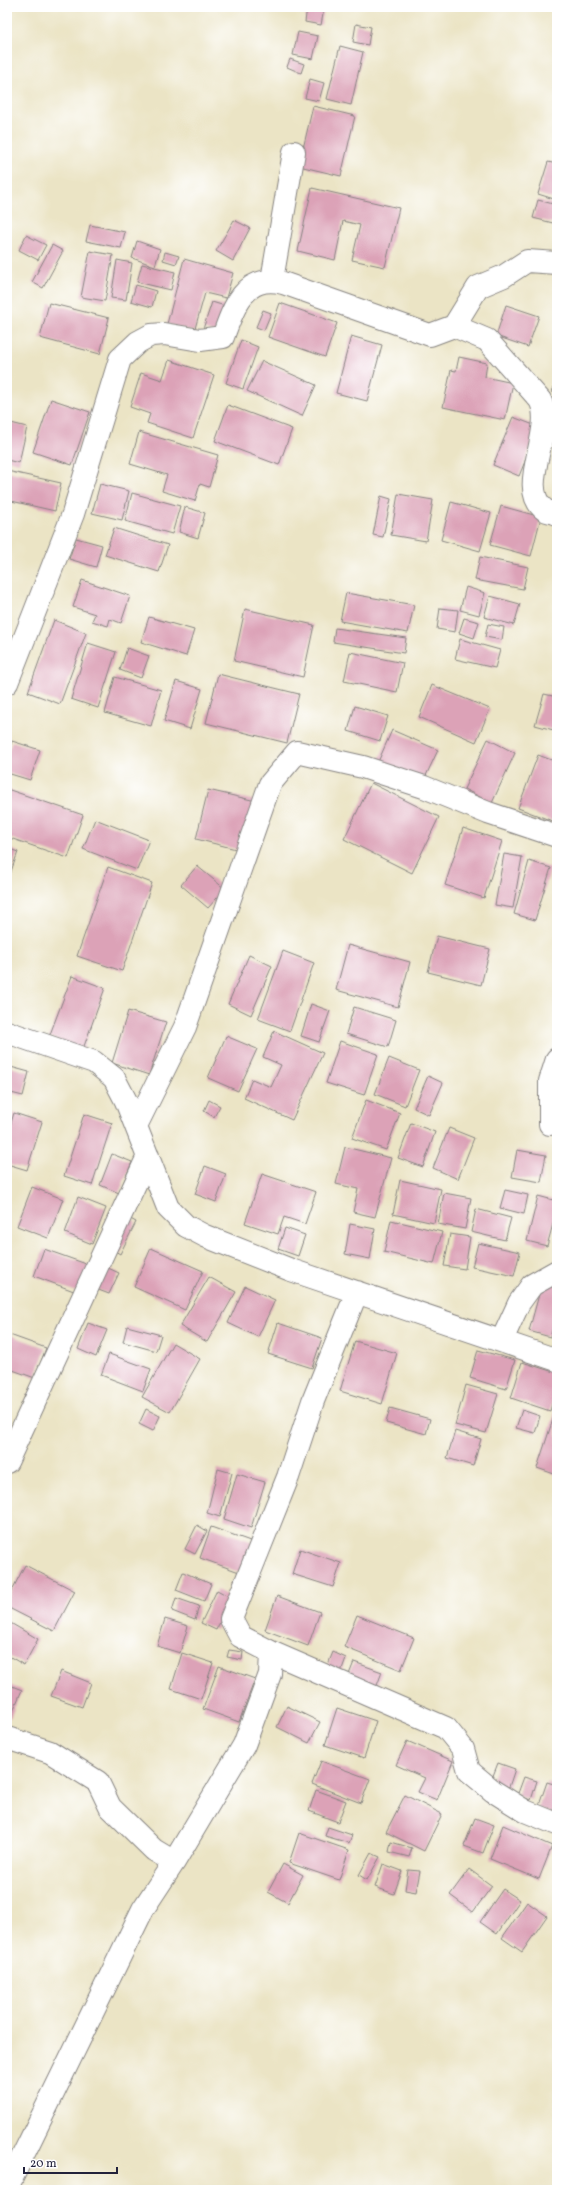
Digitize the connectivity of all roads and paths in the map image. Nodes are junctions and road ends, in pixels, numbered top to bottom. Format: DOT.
graph roads {
  1 [pos="294,152"];
  2 [pos="557,264"];
  3 [pos="272,280"];
  4 [pos="454,326"];
  5 [pos="557,514"];
  6 [pos="7,683"];
  7 [pos="557,836"];
  8 [pos="7,1032"];
  9 [pos="557,1059"];
  10 [pos="550,1124"];
  11 [pos="136,1126"];
  12 [pos="148,1156"];
  13 [pos="557,1271"];
  14 [pos="357,1292"];
  15 [pos="502,1340"];
  16 [pos="557,1360"];
  17 [pos="7,1462"];
  18 [pos="270,1652"];
  19 [pos="7,1738"];
  20 [pos="557,1824"];
  21 [pos="174,1862"];
  22 [pos="7,2188"];
  1 -- 3 [label="street"];
  2 -- 4 [label="street"];
  3 -- 4 [label="street"];
  3 -- 6 [label="street"];
  4 -- 5 [label="street"];
  7 -- 11 [label="street"];
  8 -- 11 [label="street"];
  9 -- 10 [label="street"];
  11 -- 12 [label="street"];
  12 -- 14 [label="street"];
  12 -- 17 [label="street"];
  13 -- 15 [label="street"];
  14 -- 15 [label="street"];
  14 -- 18 [label="street"];
  15 -- 16 [label="street"];
  18 -- 20 [label="street"];
  18 -- 21 [label="street"];
  19 -- 21 [label="street"];
  21 -- 22 [label="street"];
}
